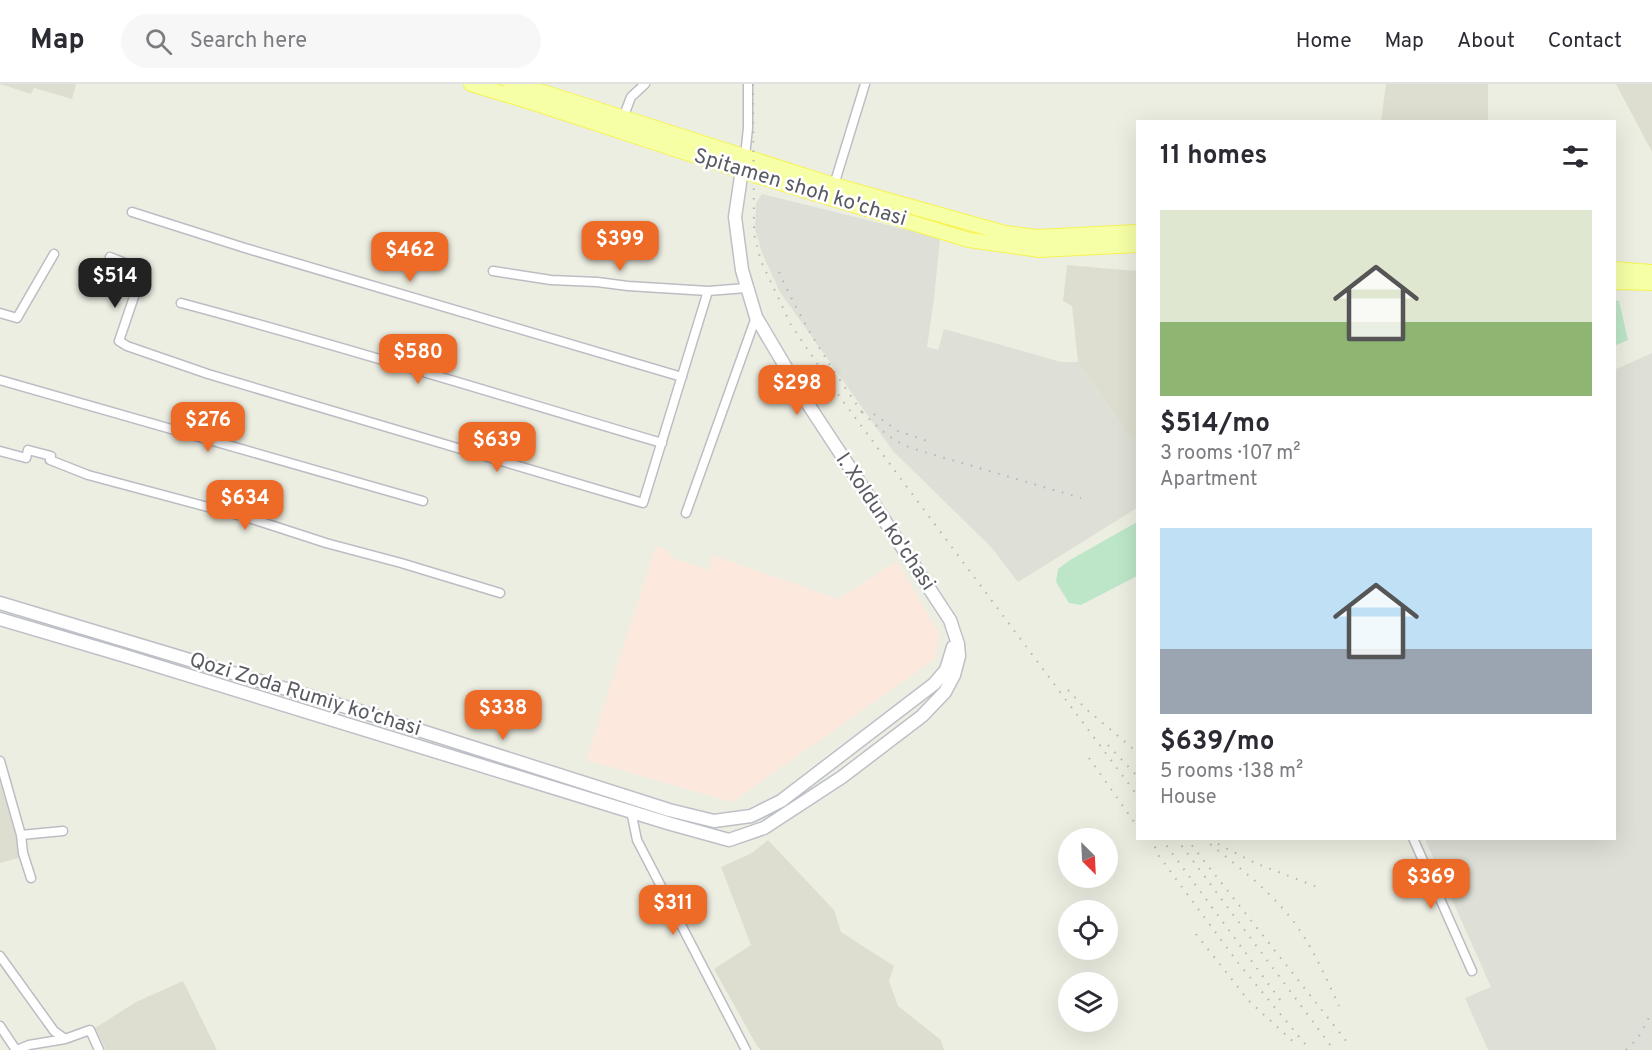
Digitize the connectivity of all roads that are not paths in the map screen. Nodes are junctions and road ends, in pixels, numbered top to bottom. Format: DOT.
graph roads {
  1 [pos="471,84"];
  2 [pos="510,84"];
  3 [pos="645,84"];
  4 [pos="747,84"];
  5 [pos="865,84"];
  6 [pos="623,118"];
  7 [pos="745,156"];
  8 [pos="741,171"];
  9 [pos="834,185"];
  10 [pos="132,212"];
  11 [pos="1136,232"];
  12 [pos="1136,245"];
  13 [pos="54,254"];
  14 [pos="111,257"];
  15 [pos="1616,269"];
  16 [pos="493,271"];
  17 [pos="1652,272"];
  18 [pos="1616,282"];
  19 [pos="1652,283"];
  20 [pos="746,288"];
  21 [pos="708,291"];
  22 [pos="182,303"];
  23 [pos="0,313"];
  24 [pos="756,317"];
  25 [pos="682,377"];
  26 [pos="0,380"];
  27 [pos="662,443"];
  28 [pos="0,451"];
  29 [pos="423,501"];
  30 [pos="686,513"];
  31 [pos="500,593"];
  32 [pos="0,603"];
  33 [pos="0,619"];
  34 [pos="954,631"];
  35 [pos="959,656"];
  36 [pos="0,761"];
  37 [pos="631,811"];
  38 [pos="63,831"];
  39 [pos="21,835"];
  40 [pos="1414,840"];
  41 [pos="31,878"];
  42 [pos="0,956"];
  43 [pos="1472,971"];
  44 [pos="0,1026"];
  45 [pos="65,1039"];
  46 [pos="17,1050"];
  47 [pos="99,1050"];
  48 [pos="746,1050"];
  1 -- 8 [label="main road, Spitamen shoh ko'chasi"];
  2 -- 6 [label="main road, Spitamen shoh ko'chasi"];
  3 -- 6 [label="street"];
  4 -- 7 [label="street"];
  5 -- 9 [label="street"];
  6 -- 7 [label="main road, Spitamen shoh ko'chasi"];
  7 -- 8 [label="street, I. Xoldun ko'chasi"];
  7 -- 9 [label="main road, Spitamen shoh ko'chasi"];
  8 -- 12 [label="main road, Spitamen shoh ko'chasi"];
  8 -- 20 [label="street, I. Xoldun ko'chasi"];
  9 -- 11 [label="main road, Spitamen shoh ko'chasi"];
  10 -- 25 [label="street"];
  13 -- 23 [label="street"];
  14 -- 27 [label="street"];
  15 -- 17 [label="main road"];
  16 -- 21 [label="street"];
  18 -- 19 [label="main road"];
  20 -- 21 [label="street"];
  20 -- 24 [label="street, I. Xoldun ko'chasi"];
  21 -- 25 [label="street"];
  22 -- 27 [label="street"];
  24 -- 30 [label="street"];
  24 -- 34 [label="street, I. Xoldun ko'chasi"];
  25 -- 27 [label="street"];
  26 -- 29 [label="street"];
  28 -- 31 [label="street"];
  32 -- 34 [label="street, Qozi Zoda Rumiy ko'chasi"];
  33 -- 37 [label="street, Qozi Zoda Rumiy ko'chasi"];
  34 -- 35 [label="street, I. Xoldun ko'chasi"];
  35 -- 37 [label="street, Qozi Zoda Rumiy ko'chasi"];
  36 -- 39 [label="street"];
  37 -- 48 [label="street"];
  38 -- 39 [label="street"];
  39 -- 41 [label="street"];
  40 -- 43 [label="street"];
  42 -- 45 [label="street"];
  44 -- 46 [label="street"];
  45 -- 46 [label="street"];
  45 -- 47 [label="street"];
}
